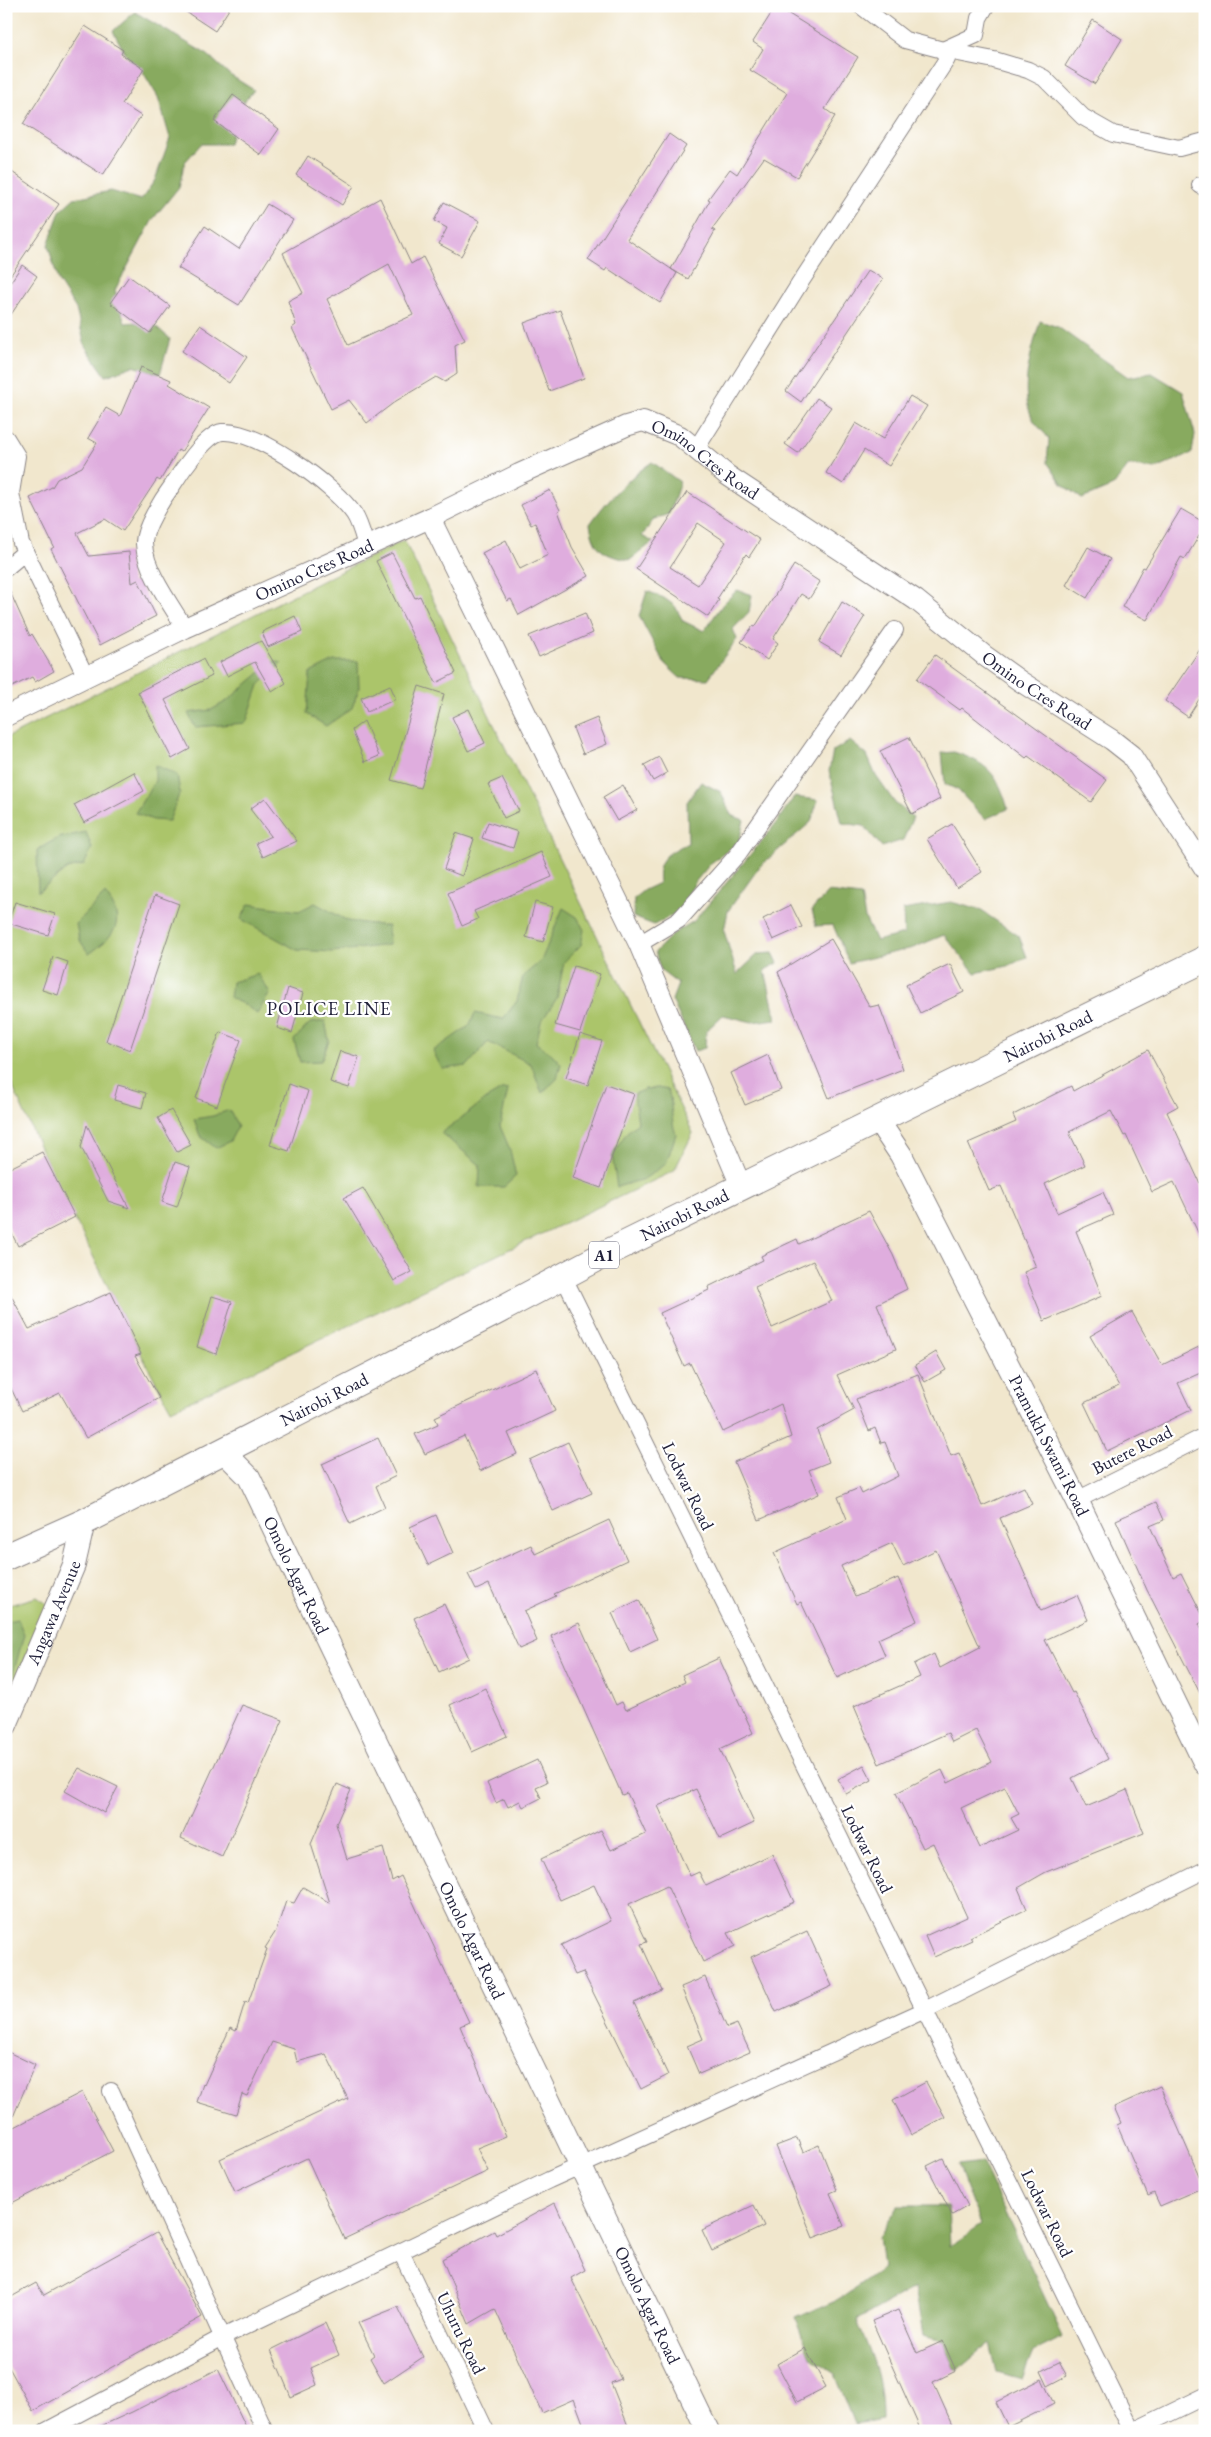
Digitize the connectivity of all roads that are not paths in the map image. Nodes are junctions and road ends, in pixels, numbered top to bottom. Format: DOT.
graph roads {
  1 [pos="860,6"];
  2 [pos="986,6"];
  3 [pos="943,50"];
  4 [pos="1205,141"];
  5 [pos="6,438"];
  6 [pos="696,449"];
  7 [pos="430,518"];
  8 [pos="366,546"];
  9 [pos="25,552"];
  10 [pos="6,568"];
  11 [pos="185,628"];
  12 [pos="895,630"];
  13 [pos="86,677"];
  14 [pos="6,716"];
  15 [pos="1205,869"];
  16 [pos="639,944"];
  17 [pos="1205,959"];
  18 [pos="1205,971"];
  19 [pos="885,1131"];
  20 [pos="741,1186"];
  21 [pos="568,1286"];
  22 [pos="1205,1436"];
  23 [pos="227,1455"];
  24 [pos="1077,1500"];
  25 [pos="83,1526"];
  26 [pos="6,1558"];
  27 [pos="6,1725"];
  28 [pos="1205,1764"];
  29 [pos="1205,1870"];
  30 [pos="924,2010"];
  31 [pos="111,2091"];
  32 [pos="580,2166"];
  33 [pos="400,2252"];
  34 [pos="223,2337"];
  35 [pos="1205,2396"];
  36 [pos="46,2431"];
  37 [pos="265,2431"];
  38 [pos="486,2431"];
  39 [pos="708,2431"];
  40 [pos="1132,2431"];
  1 -- 3 [label="street"];
  2 -- 3 [label="street"];
  3 -- 4 [label="street"];
  3 -- 6 [label="street"];
  5 -- 9 [label="street"];
  6 -- 7 [label="street, Omino Cres Road"];
  6 -- 15 [label="street, Omino Cres Road"];
  7 -- 8 [label="street, Omino Cres Road"];
  7 -- 16 [label="street"];
  8 -- 11 [label="street, Omino Cres Road"];
  8 -- 11 [label="street"];
  9 -- 10 [label="street"];
  9 -- 13 [label="street"];
  11 -- 13 [label="street, Omino Cres Road"];
  12 -- 16 [label="street"];
  13 -- 14 [label="street, Omino Cres Road"];
  16 -- 20 [label="street"];
  17 -- 20 [label="highway, Nairobi Road / A1"];
  18 -- 19 [label="highway, Nairobi Road / A1"];
  19 -- 21 [label="highway, Nairobi Road / A1"];
  19 -- 24 [label="main road, Pramukh Swami Road"];
  20 -- 26 [label="highway, Nairobi Road / A1"];
  21 -- 23 [label="highway, Nairobi Road / A1"];
  21 -- 30 [label="street, Lodwar Road"];
  22 -- 24 [label="street, Butere Road"];
  23 -- 25 [label="highway, Nairobi Road / A1"];
  23 -- 32 [label="main road, Omolo Agar Road"];
  24 -- 28 [label="main road, Pramukh Swami Road"];
  25 -- 26 [label="highway, Nairobi Road / A1"];
  25 -- 27 [label="main road, Angawa Avenue"];
  29 -- 30 [label="street"];
  30 -- 32 [label="street"];
  30 -- 40 [label="street, Lodwar Road"];
  31 -- 34 [label="street"];
  32 -- 33 [label="street"];
  32 -- 39 [label="main road, Omolo Agar Road"];
  33 -- 34 [label="street"];
  33 -- 38 [label="street, Uhuru Road"];
  34 -- 36 [label="street"];
  34 -- 37 [label="street"];
  35 -- 40 [label="street"];
}
